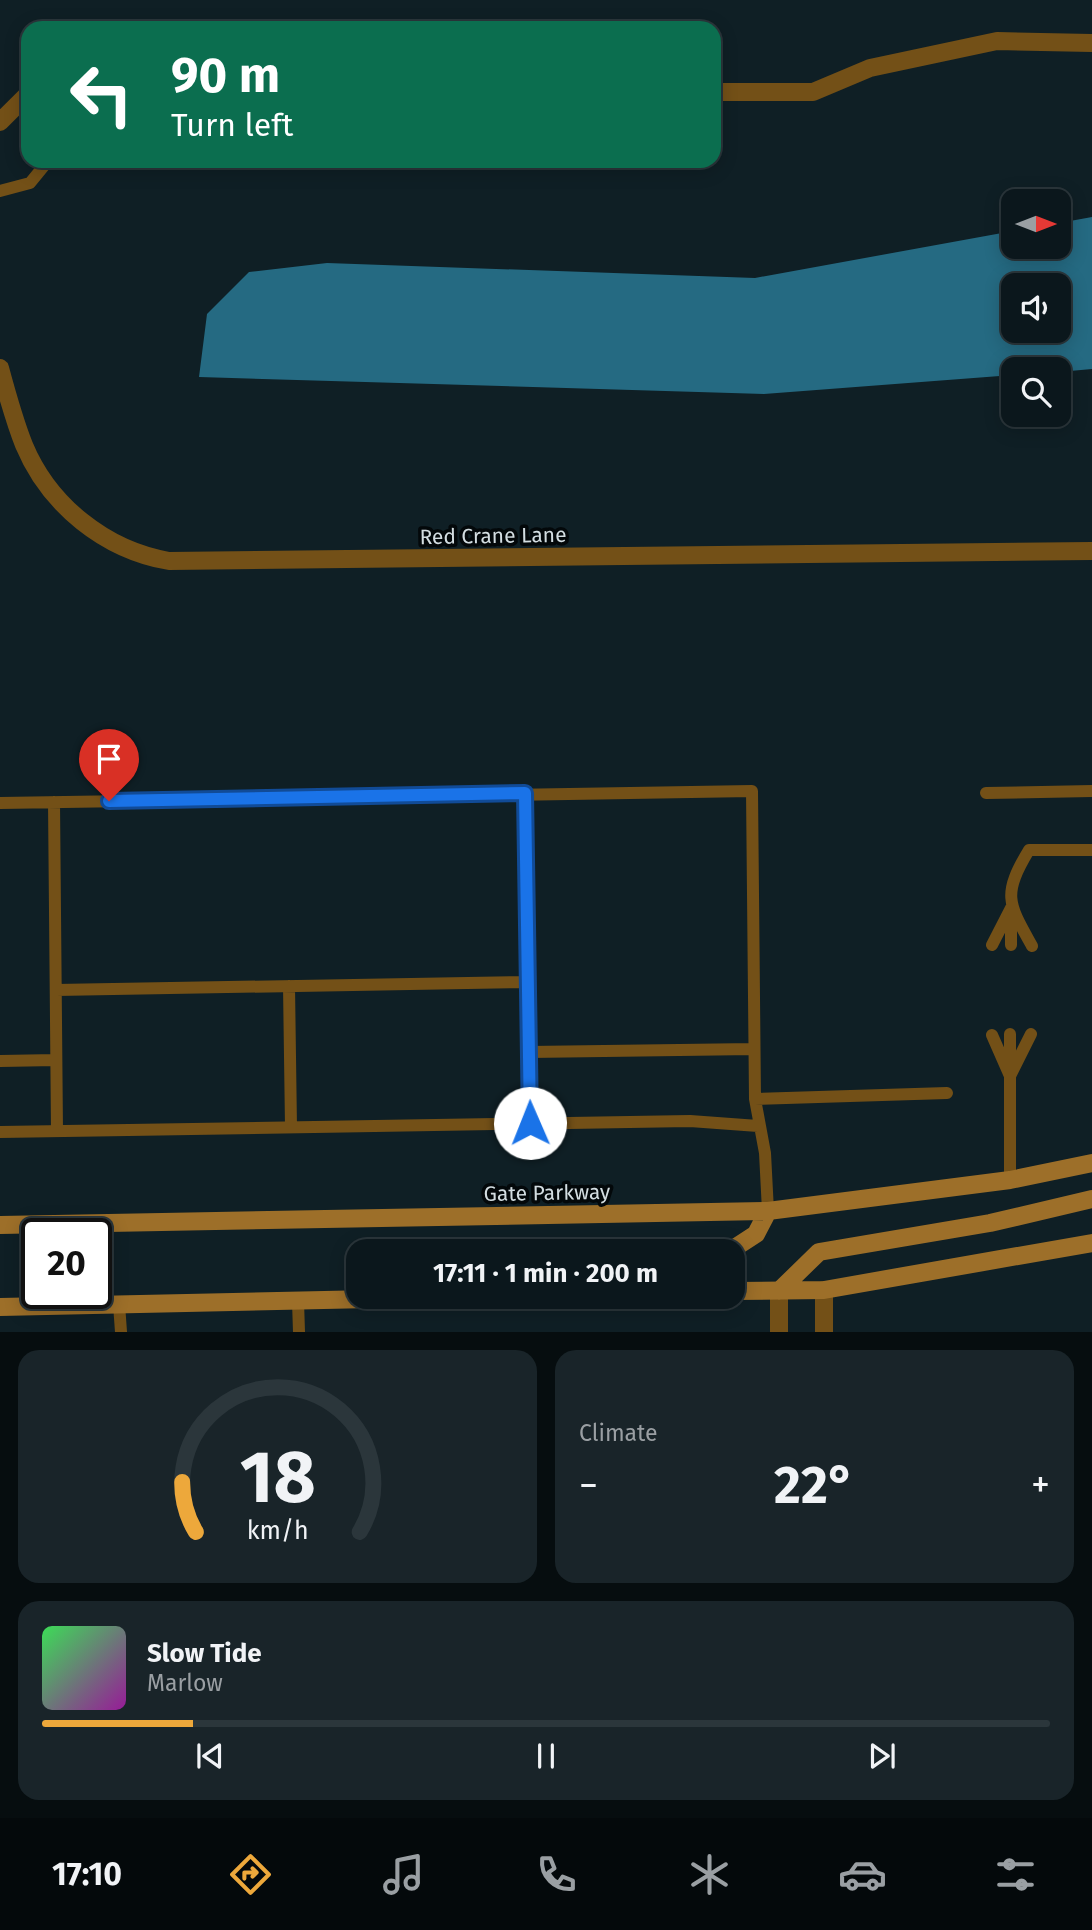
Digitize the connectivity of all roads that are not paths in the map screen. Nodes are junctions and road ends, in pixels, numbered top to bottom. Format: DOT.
graph roads {
  1 [pos="1092,43"];
  2 [pos="721,92"];
  3 [pos="21,101"];
  4 [pos="0,122"];
  5 [pos="42,168"];
  6 [pos="0,191"];
  7 [pos="0,368"];
  8 [pos="1092,551"];
  9 [pos="1092,791"];
  10 [pos="525,793"];
  11 [pos="986,793"];
  12 [pos="54,802"];
  13 [pos="0,803"];
  14 [pos="1092,850"];
  15 [pos="1011,908"];
  16 [pos="992,945"];
  17 [pos="1011,945"];
  18 [pos="1032,946"];
  19 [pos="528,982"];
  20 [pos="289,986"];
  21 [pos="55,990"];
  22 [pos="1010,1034"];
  23 [pos="1031,1034"];
  24 [pos="992,1035"];
  25 [pos="754,1049"];
  26 [pos="529,1052"];
  27 [pos="56,1060"];
  28 [pos="0,1061"];
  29 [pos="1010,1076"];
  30 [pos="947,1093"];
  31 [pos="755,1099"];
  32 [pos="530,1123"];
  33 [pos="758,1126"];
  34 [pos="291,1127"];
  35 [pos="57,1131"];
  36 [pos="0,1132"];
  37 [pos="1092,1163"];
  38 [pos="1010,1180"];
  39 [pos="1092,1199"];
  40 [pos="768,1211"];
  41 [pos="0,1225"];
  42 [pos="745,1241"];
  43 [pos="1092,1243"];
  44 [pos="824,1290"];
  45 [pos="779,1291"];
  46 [pos="745,1292"];
  47 [pos="346,1300"];
  48 [pos="298,1301"];
  49 [pos="118,1304"];
  50 [pos="0,1307"];
  51 [pos="121,1332"];
  52 [pos="299,1332"];
  53 [pos="779,1332"];
  54 [pos="824,1332"];
  1 -- 2 [label="street"];
  3 -- 4 [label="street"];
  5 -- 6 [label="lane"];
  7 -- 8 [label="street, Red Crane Lane"];
  9 -- 11 [label="lane"];
  10 -- 12 [label="lane"];
  10 -- 19 [label="lane"];
  10 -- 25 [label="lane"];
  12 -- 13 [label="lane"];
  12 -- 21 [label="lane"];
  14 -- 15 [label="lane"];
  15 -- 16 [label="lane"];
  15 -- 17 [label="lane"];
  15 -- 18 [label="lane"];
  19 -- 20 [label="lane"];
  19 -- 26 [label="lane"];
  20 -- 21 [label="lane"];
  20 -- 34 [label="lane"];
  21 -- 27 [label="lane"];
  22 -- 29 [label="lane"];
  23 -- 29 [label="lane"];
  24 -- 29 [label="lane"];
  25 -- 26 [label="lane"];
  25 -- 31 [label="lane"];
  26 -- 32 [label="lane"];
  27 -- 28 [label="lane"];
  27 -- 35 [label="lane"];
  29 -- 38 [label="lane"];
  30 -- 31 [label="lane"];
  31 -- 33 [label="lane"];
  32 -- 33 [label="lane"];
  32 -- 34 [label="lane"];
  33 -- 40 [label="lane"];
  34 -- 35 [label="lane"];
  35 -- 36 [label="lane"];
  37 -- 38 [label="main road, Gate Parkway"];
  38 -- 40 [label="main road, Gate Parkway"];
  39 -- 45 [label="main road"];
  40 -- 41 [label="main road, Gate Parkway"];
  40 -- 42 [label="main road"];
  43 -- 44 [label="main road"];
  44 -- 45 [label="main road"];
  44 -- 54 [label="street"];
  45 -- 46 [label="main road"];
  45 -- 53 [label="street"];
  47 -- 48 [label="main road"];
  48 -- 49 [label="main road"];
  48 -- 52 [label="lane"];
  49 -- 50 [label="main road"];
  49 -- 51 [label="lane"];
}
